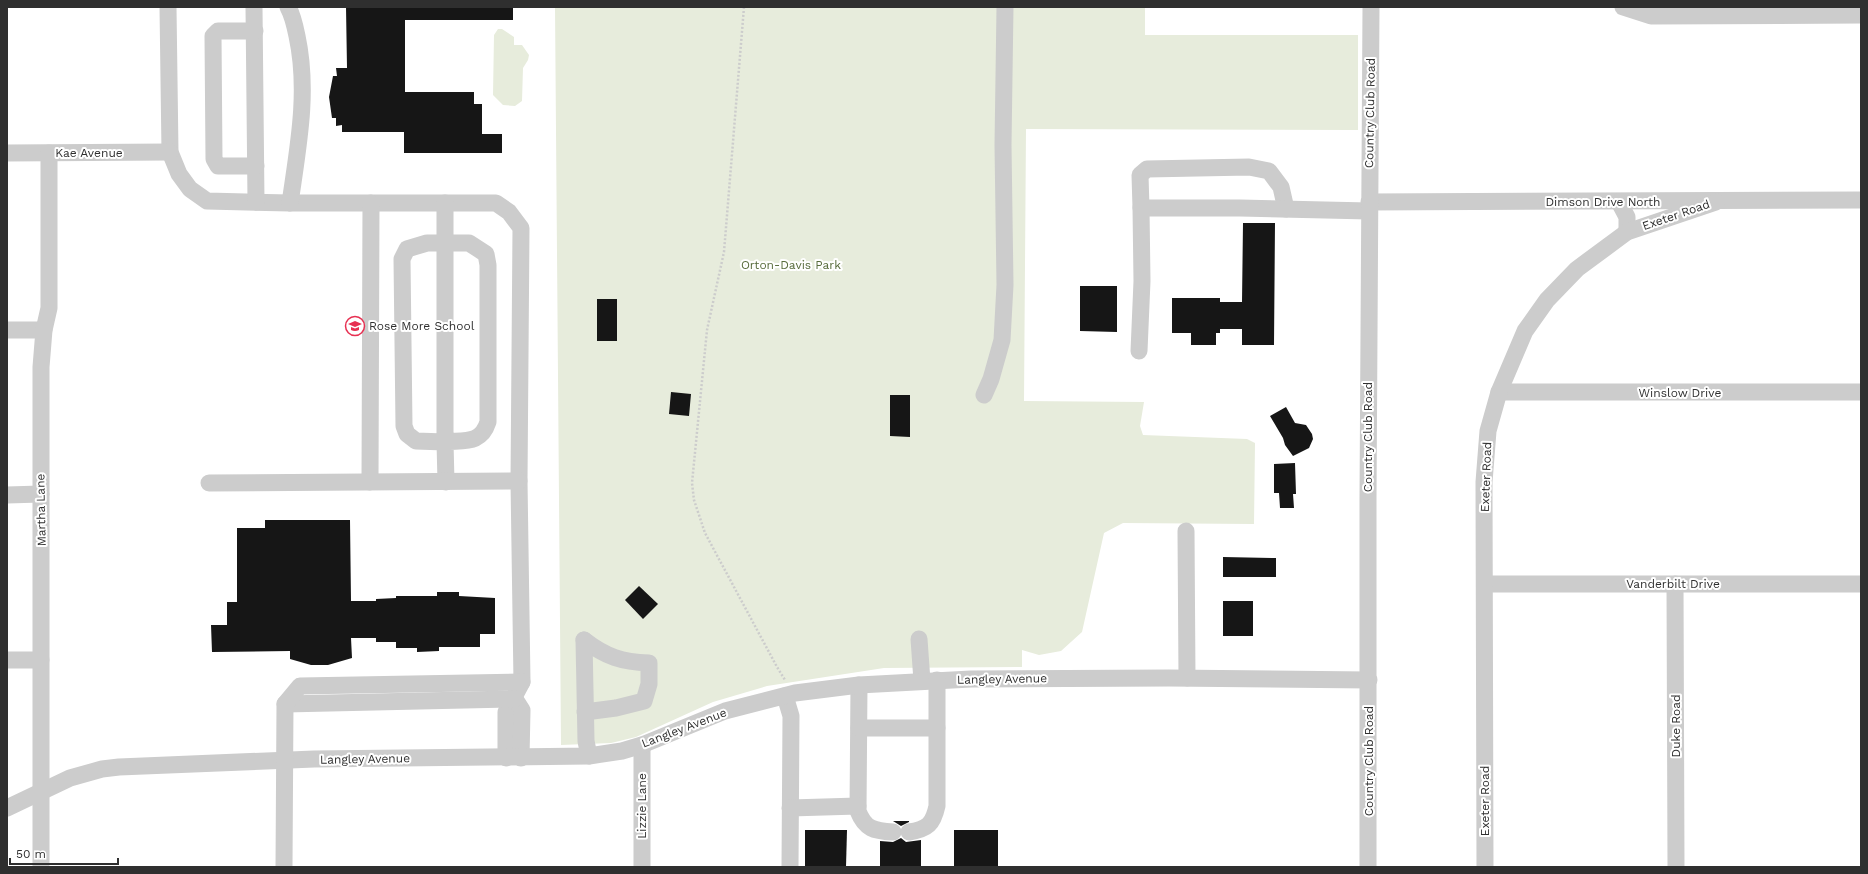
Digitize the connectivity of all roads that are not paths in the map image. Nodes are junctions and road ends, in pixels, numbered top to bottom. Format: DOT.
graph roads {
  1 [pos="168,7"];
  2 [pos="254,7"];
  3 [pos="288,7"];
  4 [pos="1005,7"];
  5 [pos="1371,7"];
  6 [pos="1623,7"];
  7 [pos="1861,15"];
  8 [pos="254,31"];
  9 [pos="170,152"];
  10 [pos="7,153"];
  11 [pos="50,153"];
  12 [pos="256,166"];
  13 [pos="1861,200"];
  14 [pos="256,202"];
  15 [pos="290,202"];
  16 [pos="445,202"];
  17 [pos="1619,202"];
  18 [pos="1716,202"];
  19 [pos="371,203"];
  20 [pos="1369,206"];
  21 [pos="1141,208"];
  22 [pos="1286,209"];
  23 [pos="1627,232"];
  24 [pos="445,243"];
  25 [pos="7,330"];
  26 [pos="44,330"];
  27 [pos="1139,351"];
  28 [pos="1499,392"];
  29 [pos="1861,392"];
  30 [pos="984,395"];
  31 [pos="445,442"];
  32 [pos="519,481"];
  33 [pos="370,482"];
  34 [pos="446,482"];
  35 [pos="209,483"];
  36 [pos="7,494"];
  37 [pos="41,494"];
  38 [pos="1186,531"];
  39 [pos="1485,584"];
  40 [pos="1675,584"];
  41 [pos="1861,584"];
  42 [pos="919,639"];
  43 [pos="7,660"];
  44 [pos="41,660"];
  45 [pos="1187,678"];
  46 [pos="1369,680"];
  47 [pos="929,681"];
  48 [pos="522,682"];
  49 [pos="859,685"];
  50 [pos="790,694"];
  51 [pos="515,699"];
  52 [pos="285,704"];
  53 [pos="586,712"];
  54 [pos="859,728"];
  55 [pos="937,728"];
  56 [pos="642,744"];
  57 [pos="590,756"];
  58 [pos="514,758"];
  59 [pos="284,761"];
  60 [pos="41,791"];
  61 [pos="858,806"];
  62 [pos="7,808"];
  63 [pos="790,808"];
  64 [pos="41,867"];
  65 [pos="284,867"];
  66 [pos="642,867"];
  67 [pos="790,867"];
  68 [pos="1368,867"];
  69 [pos="1485,867"];
  70 [pos="1676,867"];
  1 -- 9 [label="street"];
  2 -- 8 [label="street"];
  3 -- 15 [label="street"];
  4 -- 30 [label="street"];
  5 -- 20 [label="street, Country Club Road"];
  6 -- 7 [label="street"];
  8 -- 12 [label="street"];
  8 -- 12 [label="street"];
  9 -- 11 [label="street, Kae Avenue"];
  9 -- 14 [label="street"];
  10 -- 11 [label="street, Kae Avenue"];
  11 -- 26 [label="street, Martha Lane"];
  12 -- 14 [label="street"];
  13 -- 18 [label="street, Dimson Drive North"];
  14 -- 15 [label="street"];
  15 -- 19 [label="street"];
  16 -- 19 [label="street"];
  16 -- 24 [label="street"];
  16 -- 32 [label="street"];
  17 -- 18 [label="street, Dimson Drive North"];
  17 -- 20 [label="street, Dimson Drive North"];
  17 -- 23 [label="street"];
  18 -- 23 [label="street, Exeter Road"];
  19 -- 33 [label="street"];
  20 -- 22 [label="street, Dimson Drive North"];
  20 -- 46 [label="street, Country Club Road"];
  21 -- 22 [label="street, Dimson Drive North"];
  21 -- 22 [label="street"];
  21 -- 27 [label="street"];
  23 -- 28 [label="street, Exeter Road"];
  24 -- 31 [label="street"];
  24 -- 31 [label="street"];
  24 -- 31 [label="street"];
  25 -- 26 [label="street"];
  26 -- 37 [label="street, Martha Lane"];
  28 -- 29 [label="street, Winslow Drive"];
  28 -- 39 [label="street, Exeter Road"];
  31 -- 34 [label="street"];
  32 -- 34 [label="street"];
  32 -- 48 [label="street"];
  33 -- 34 [label="street"];
  33 -- 35 [label="street"];
  36 -- 37 [label="street"];
  37 -- 44 [label="street, Martha Lane"];
  38 -- 45 [label="street"];
  39 -- 40 [label="street, Vanderbilt Drive"];
  39 -- 69 [label="street, Exeter Road"];
  40 -- 41 [label="street, Vanderbilt Drive"];
  40 -- 70 [label="street, Duke Road"];
  42 -- 47 [label="street"];
  43 -- 44 [label="street"];
  44 -- 60 [label="street, Martha Lane"];
  45 -- 46 [label="street, Langley Avenue"];
  45 -- 47 [label="street, Langley Avenue"];
  46 -- 68 [label="street, Country Club Road"];
  47 -- 49 [label="street, Langley Avenue"];
  47 -- 55 [label="street"];
  48 -- 51 [label="street"];
  48 -- 52 [label="street"];
  49 -- 50 [label="street, Langley Avenue"];
  49 -- 54 [label="street"];
  50 -- 56 [label="street, Langley Avenue"];
  50 -- 63 [label="street"];
  51 -- 52 [label="street"];
  51 -- 58 [label="street"];
  52 -- 59 [label="street"];
  53 -- 53 [label="street"];
  53 -- 57 [label="street"];
  54 -- 55 [label="street"];
  54 -- 61 [label="street"];
  55 -- 61 [label="street"];
  56 -- 57 [label="street, Langley Avenue"];
  56 -- 66 [label="street, Lizzie Lane"];
  57 -- 58 [label="street, Langley Avenue"];
  58 -- 59 [label="street, Langley Avenue"];
  59 -- 60 [label="street, Langley Avenue"];
  59 -- 65 [label="street"];
  60 -- 62 [label="street, Langley Avenue"];
  60 -- 64 [label="street, Martha Lane"];
  61 -- 63 [label="street"];
  63 -- 67 [label="street"];
}
